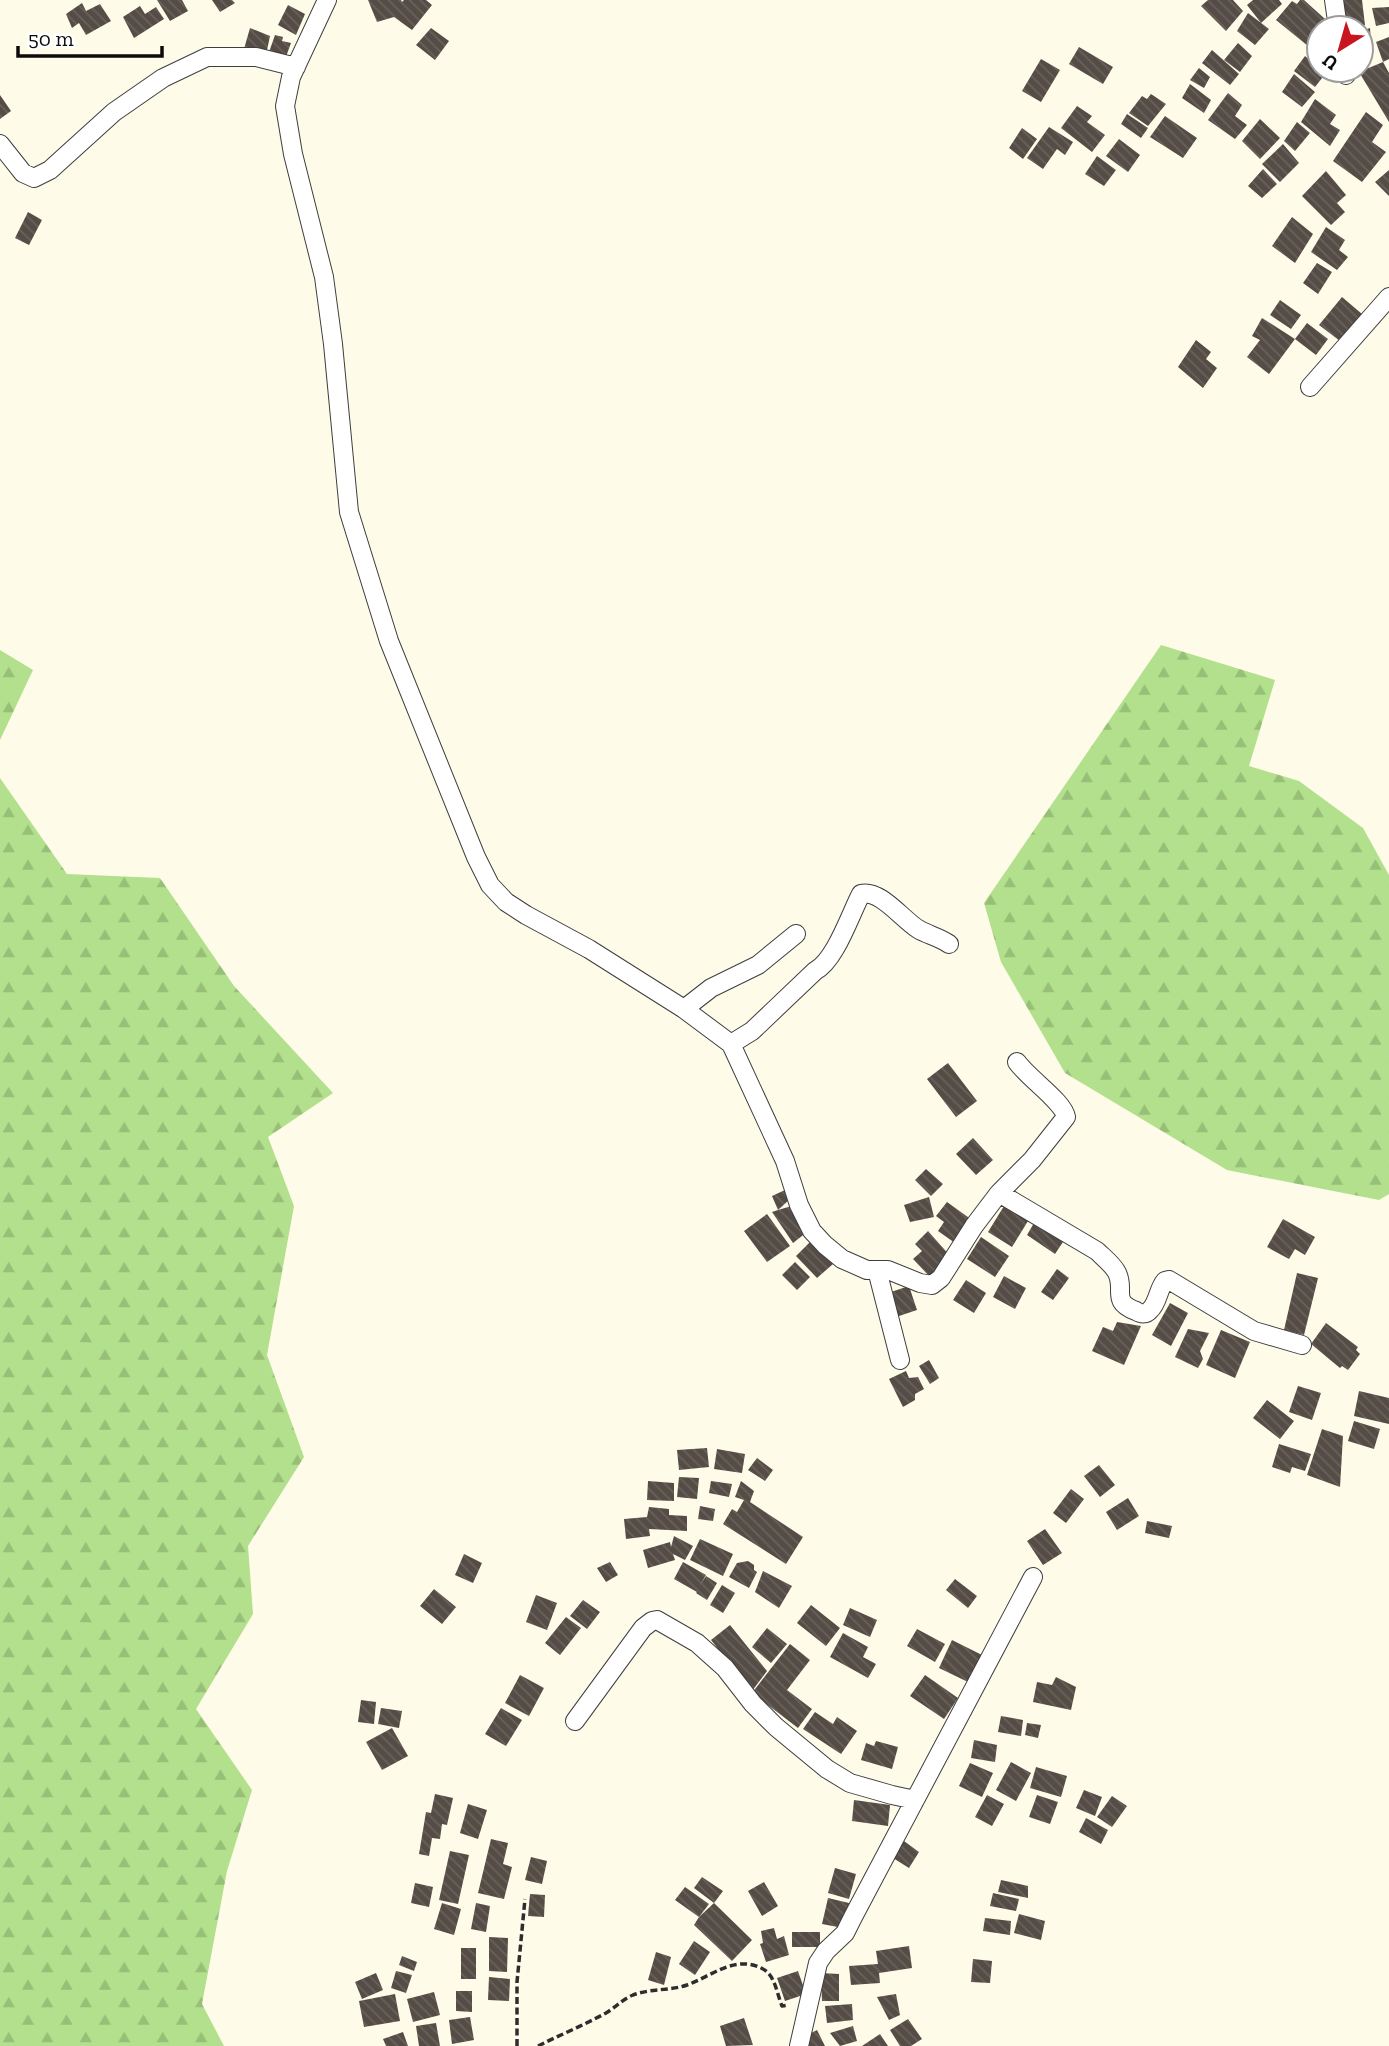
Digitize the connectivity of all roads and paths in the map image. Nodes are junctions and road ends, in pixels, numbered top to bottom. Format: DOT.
graph roads {
  1 [pos="327,0"];
  2 [pos="296,66"];
  3 [pos="0,144"];
  4 [pos="1389,297"];
  5 [pos="1310,387"];
  6 [pos="796,934"];
  7 [pos="950,944"];
  8 [pos="684,1009"];
  9 [pos="731,1044"];
  10 [pos="1017,1062"];
  11 [pos="999,1193"];
  12 [pos="877,1270"];
  13 [pos="1302,1345"];
  14 [pos="900,1360"];
  15 [pos="1033,1577"];
  16 [pos="575,1721"];
  17 [pos="915,1800"];
  18 [pos="525,1899"];
  19 [pos="809,2002"];
  20 [pos="517,2046"];
  21 [pos="538,2046"];
  22 [pos="799,2046"];
  1 -- 2 [label="street"];
  2 -- 3 [label="street"];
  2 -- 8 [label="street"];
  4 -- 5 [label="street"];
  6 -- 8 [label="street"];
  7 -- 9 [label="street"];
  8 -- 9 [label="street"];
  9 -- 12 [label="street"];
  10 -- 11 [label="street"];
  11 -- 12 [label="street"];
  11 -- 13 [label="street"];
  12 -- 14 [label="street"];
  15 -- 17 [label="street"];
  16 -- 17 [label="street"];
  17 -- 19 [label="street"];
  18 -- 20 [label="path"];
  19 -- 21 [label="path"];
  19 -- 22 [label="street"];
}
